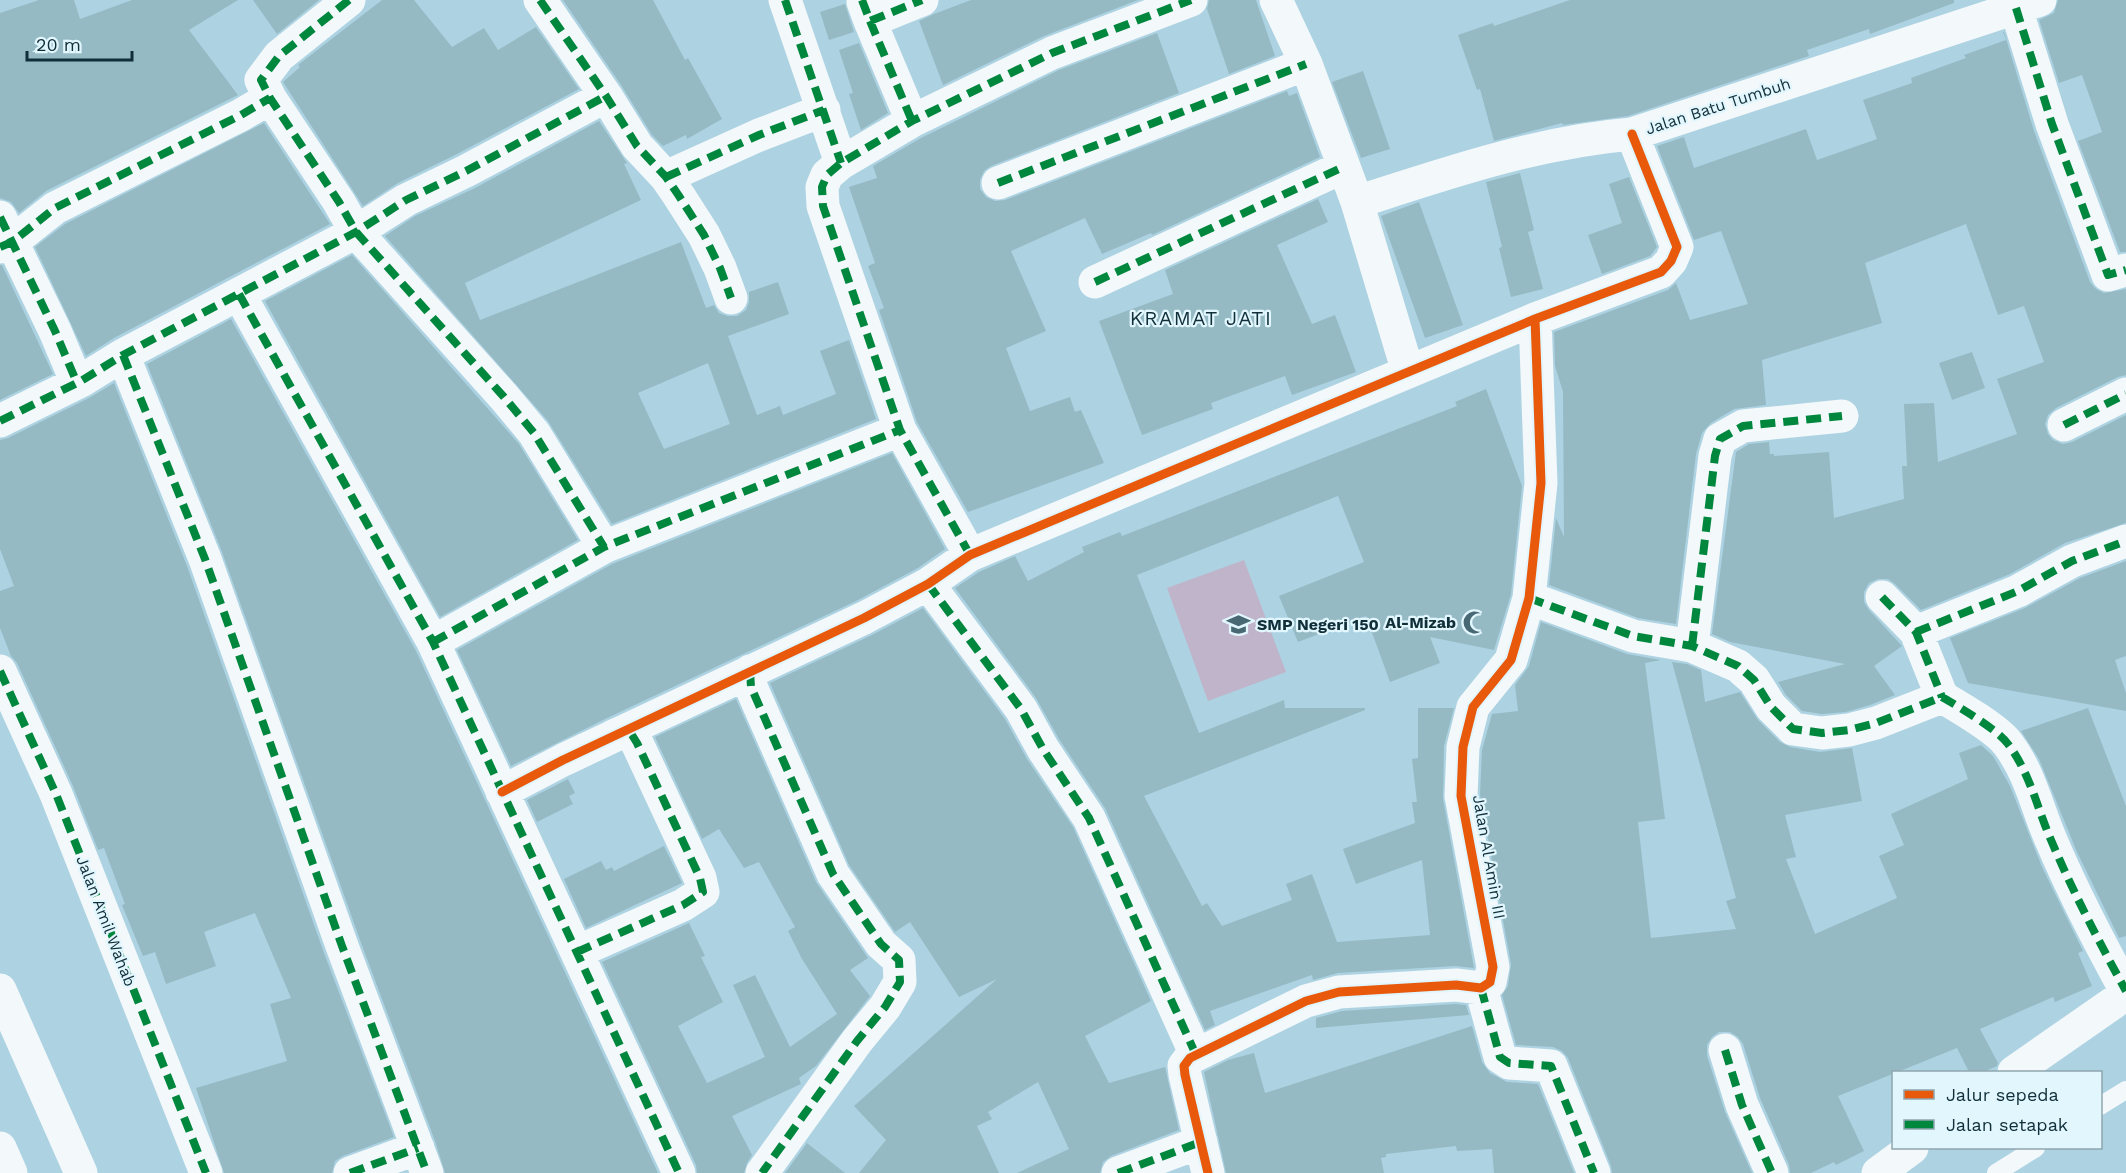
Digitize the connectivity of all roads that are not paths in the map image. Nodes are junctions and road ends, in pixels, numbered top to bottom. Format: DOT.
graph roads {
  1 [pos="349,0"];
  2 [pos="540,0"];
  3 [pos="785,0"];
  4 [pos="922,0"];
  5 [pos="1191,0"];
  6 [pos="1276,0"];
  7 [pos="2028,4"];
  8 [pos="866,10"];
  9 [pos="1306,64"];
  10 [pos="606,96"];
  11 [pos="270,98"];
  12 [pos="824,110"];
  13 [pos="912,121"];
  14 [pos="1632,134"];
  15 [pos="841,163"];
  16 [pos="1344,167"];
  17 [pos="666,177"];
  18 [pos="998,183"];
  19 [pos="1357,202"];
  20 [pos="356,232"];
  21 [pos="4,235"];
  22 [pos="2126,270"];
  23 [pos="1095,282"];
  24 [pos="239,294"];
  25 [pos="731,298"];
  26 [pos="1536,319"];
  27 [pos="123,354"];
  28 [pos="1408,372"];
  29 [pos="77,383"];
  30 [pos="2126,394"];
  31 [pos="1842,416"];
  32 [pos="0,421"];
  33 [pos="2064,425"];
  34 [pos="900,430"];
  35 [pos="2126,541"];
  36 [pos="604,547"];
  37 [pos="970,555"];
  38 [pos="928,584"];
  39 [pos="1882,597"];
  40 [pos="1529,598"];
  41 [pos="1916,632"];
  42 [pos="433,642"];
  43 [pos="1692,646"];
  44 [pos="750,670"];
  45 [pos="0,671"];
  46 [pos="1942,697"];
  47 [pos="613,736"];
  48 [pos="502,792"];
  49 [pos="577,952"];
  50 [pos="1480,988"];
  51 [pos="0,990"];
  52 [pos="2126,993"];
  53 [pos="1725,1050"];
  54 [pos="1196,1056"];
  55 [pos="2015,1071"];
  56 [pos="2126,1090"];
  57 [pos="2102,1105"];
  58 [pos="0,1148"];
  59 [pos="1911,1149"];
  60 [pos="2034,1149"];
  61 [pos="1205,1158"];
  62 [pos="423,1160"];
  63 [pos="11,1173"];
  64 [pos="81,1173"];
  65 [pos="206,1173"];
  66 [pos="350,1173"];
  67 [pos="679,1173"];
  68 [pos="762,1173"];
  69 [pos="1118,1173"];
  70 [pos="1594,1173"];
  71 [pos="1772,1173"];
  72 [pos="1878,1173"];
  73 [pos="1996,1173"];
  1 -- 11 [label="main road"];
  2 -- 10 [label="main road"];
  3 -- 12 [label="main road"];
  4 -- 8 [label="main road"];
  5 -- 13 [label="main road"];
  6 -- 9 [label="main road"];
  7 -- 14 [label="main road, Jalan Batu Tumbuh"];
  7 -- 22 [label="main road"];
  8 -- 13 [label="main road"];
  9 -- 16 [label="main road"];
  9 -- 18 [label="main road"];
  10 -- 17 [label="main road"];
  10 -- 20 [label="main road"];
  11 -- 20 [label="main road"];
  11 -- 21 [label="main road"];
  12 -- 15 [label="main road"];
  12 -- 17 [label="main road"];
  13 -- 15 [label="main road"];
  14 -- 19 [label="main road, Jalan Batu Tumbuh"];
  14 -- 26 [label="main road"];
  15 -- 34 [label="main road"];
  16 -- 19 [label="main road"];
  16 -- 23 [label="main road"];
  17 -- 25 [label="main road"];
  19 -- 28 [label="main road"];
  20 -- 24 [label="main road"];
  20 -- 36 [label="main road"];
  21 -- 29 [label="main road"];
  24 -- 27 [label="main road"];
  24 -- 42 [label="main road"];
  26 -- 28 [label="main road"];
  26 -- 40 [label="main road, Jalan Al Amin III"];
  27 -- 29 [label="main road"];
  27 -- 62 [label="main road"];
  28 -- 37 [label="main road"];
  29 -- 32 [label="main road"];
  30 -- 33 [label="main road"];
  31 -- 43 [label="main road"];
  34 -- 36 [label="main road"];
  34 -- 37 [label="main road"];
  35 -- 41 [label="main road"];
  36 -- 42 [label="main road"];
  37 -- 38 [label="main road"];
  38 -- 44 [label="main road"];
  38 -- 54 [label="main road"];
  39 -- 41 [label="main road"];
  40 -- 43 [label="main road"];
  40 -- 50 [label="main road, Jalan Al Amin III"];
  41 -- 46 [label="main road"];
  42 -- 48 [label="main road"];
  43 -- 46 [label="main road"];
  44 -- 47 [label="main road"];
  44 -- 68 [label="main road"];
  45 -- 65 [label="main road, Jalan Amil Wahab"];
  46 -- 52 [label="main road"];
  47 -- 48 [label="main road"];
  47 -- 49 [label="main road"];
  48 -- 49 [label="main road"];
  49 -- 67 [label="main road"];
  50 -- 54 [label="main road"];
  50 -- 70 [label="main road"];
  51 -- 64 [label="main road"];
  52 -- 55 [label="main road"];
  53 -- 71 [label="main road"];
  54 -- 61 [label="main road"];
  56 -- 57 [label="lane"];
  58 -- 63 [label="main road"];
  59 -- 72 [label="main road"];
  60 -- 73 [label="lane"];
  61 -- 69 [label="main road"];
  62 -- 66 [label="main road"];
}
